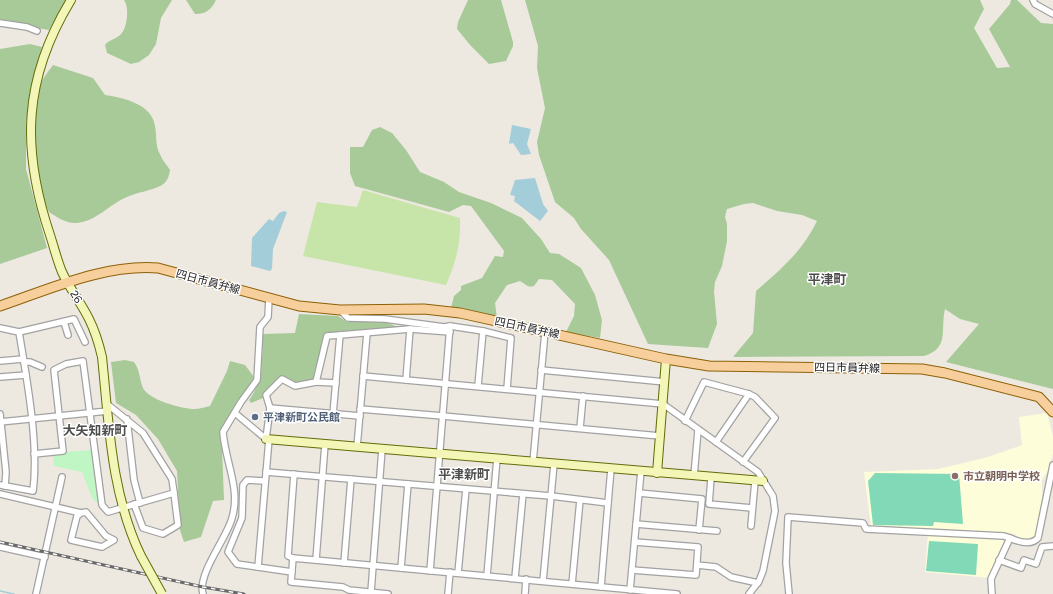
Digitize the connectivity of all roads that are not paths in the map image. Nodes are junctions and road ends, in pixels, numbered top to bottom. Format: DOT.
graph roads {
  1 [pos="71,0"];
  2 [pos="1033,0"];
  3 [pos="1053,14"];
  4 [pos="0,23"];
  5 [pos="36,31"];
  6 [pos="68,284"];
  7 [pos="270,298"];
  8 [pos="0,306"];
  9 [pos="340,310"];
  10 [pos="64,322"];
  11 [pos="0,328"];
  12 [pos="410,328"];
  13 [pos="450,329"];
  14 [pos="483,331"];
  15 [pos="19,332"];
  16 [pos="545,332"];
  17 [pos="367,333"];
  18 [pos="68,334"];
  19 [pos="340,335"];
  20 [pos="85,342"];
  21 [pos="666,359"];
  22 [pos="24,360"];
  23 [pos="0,361"];
  24 [pos="42,367"];
  25 [pos="541,370"];
  26 [pos="26,375"];
  27 [pos="363,376"];
  28 [pos="0,377"];
  29 [pos="406,380"];
  30 [pos="316,382"];
  31 [pos="665,382"];
  32 [pos="336,383"];
  33 [pos="446,384"];
  34 [pos="478,386"];
  35 [pos="507,388"];
  36 [pos="539,392"];
  37 [pos="749,394"];
  38 [pos="583,396"];
  39 [pos="663,404"];
  40 [pos="108,407"];
  41 [pos="270,408"];
  42 [pos="1052,408"];
  43 [pos="360,409"];
  44 [pos="90,413"];
  45 [pos="235,413"];
  46 [pos="0,414"];
  47 [pos="333,414"];
  48 [pos="59,416"];
  49 [pos="360,416"];
  50 [pos="443,416"];
  51 [pos="31,419"];
  52 [pos="127,419"];
  53 [pos="685,421"];
  54 [pos="0,422"];
  55 [pos="536,424"];
  56 [pos="580,428"];
  57 [pos="698,430"];
  58 [pos="660,436"];
  59 [pos="268,439"];
  60 [pos="716,442"];
  61 [pos="325,444"];
  62 [pos="357,447"];
  63 [pos="382,449"];
  64 [pos="34,454"];
  65 [pos="439,454"];
  66 [pos="497,458"];
  67 [pos="532,462"];
  68 [pos="743,462"];
  69 [pos="554,464"];
  70 [pos="1053,465"];
  71 [pos="611,469"];
  72 [pos="266,472"];
  73 [pos="641,472"];
  74 [pos="657,473"];
  75 [pos="294,474"];
  76 [pos="694,476"];
  77 [pos="322,477"];
  78 [pos="62,478"];
  79 [pos="711,478"];
  80 [pos="351,479"];
  81 [pos="265,481"];
  82 [pos="379,481"];
  83 [pos="759,481"];
  84 [pos="408,484"];
  85 [pos="2,486"];
  86 [pos="437,486"];
  87 [pos="466,489"];
  88 [pos="494,491"];
  89 [pos="174,493"];
  90 [pos="639,493"];
  91 [pos="0,494"];
  92 [pos="523,494"];
  93 [pos="551,496"];
  94 [pos="580,500"];
  95 [pos="608,502"];
  96 [pos="137,504"];
  97 [pos="56,507"];
  98 [pos="122,508"];
  99 [pos="752,508"];
  100 [pos="82,513"];
  101 [pos="636,524"];
  102 [pos="751,526"];
  103 [pos="699,530"];
  104 [pos="717,531"];
  105 [pos="1010,538"];
  106 [pos="635,542"];
  107 [pos="1053,546"];
  108 [pos="0,547"];
  109 [pos="45,557"];
  110 [pos="293,558"];
  111 [pos="316,560"];
  112 [pos="999,560"];
  113 [pos="344,563"];
  114 [pos="373,565"];
  115 [pos="697,565"];
  116 [pos="258,567"];
  117 [pos="401,568"];
  118 [pos="632,570"];
  119 [pos="430,571"];
  120 [pos="292,572"];
  121 [pos="450,572"];
  122 [pos="458,573"];
  123 [pos="487,576"];
  124 [pos="515,578"];
  125 [pos="526,579"];
  126 [pos="543,581"];
  127 [pos="758,583"];
  128 [pos="572,584"];
  129 [pos="601,587"];
  130 [pos="630,590"];
  131 [pos="621,591"];
  132 [pos="371,592"];
  133 [pos="36,594"];
  134 [pos="162,594"];
  135 [pos="203,594"];
  136 [pos="388,594"];
  137 [pos="448,594"];
  138 [pos="525,594"];
  139 [pos="677,594"];
  140 [pos="749,594"];
  141 [pos="789,594"];
  142 [pos="992,594"];
  1 -- 6 [label="street, 26"];
  2 -- 3 [label="street"];
  4 -- 5 [label="street"];
  6 -- 7 [label="main road, 四日市員弁線"];
  6 -- 8 [label="main road, 四日市員弁線"];
  6 -- 40 [label="street, 26"];
  7 -- 9 [label="main road, 四日市員弁線"];
  7 -- 45 [label="street"];
  9 -- 13 [label="street"];
  9 -- 16 [label="main road, 四日市員弁線"];
  10 -- 15 [label="street"];
  10 -- 18 [label="street"];
  10 -- 20 [label="street"];
  11 -- 15 [label="street"];
  12 -- 13 [label="street"];
  12 -- 17 [label="street"];
  12 -- 29 [label="street"];
  13 -- 14 [label="street"];
  13 -- 33 [label="street"];
  14 -- 34 [label="street"];
  14 -- 35 [label="street"];
  15 -- 22 [label="street"];
  16 -- 21 [label="main road, 四日市員弁線"];
  16 -- 25 [label="street"];
  17 -- 19 [label="street"];
  17 -- 27 [label="street"];
  19 -- 30 [label="street"];
  19 -- 32 [label="street"];
  21 -- 31 [label="street"];
  21 -- 42 [label="main road, 四日市員弁線"];
  22 -- 23 [label="street"];
  22 -- 24 [label="street"];
  22 -- 26 [label="street"];
  25 -- 31 [label="street"];
  25 -- 36 [label="street"];
  26 -- 28 [label="street"];
  26 -- 51 [label="street"];
  27 -- 29 [label="street"];
  27 -- 43 [label="street"];
  29 -- 33 [label="street"];
  30 -- 32 [label="street"];
  30 -- 41 [label="street"];
  31 -- 39 [label="street"];
  32 -- 47 [label="street"];
  33 -- 34 [label="street"];
  33 -- 50 [label="street"];
  34 -- 35 [label="street"];
  35 -- 36 [label="street"];
  36 -- 38 [label="street"];
  36 -- 55 [label="street"];
  37 -- 53 [label="street"];
  37 -- 60 [label="street"];
  37 -- 68 [label="street"];
  38 -- 39 [label="street"];
  38 -- 56 [label="street"];
  39 -- 53 [label="street"];
  39 -- 58 [label="street"];
  40 -- 44 [label="street"];
  40 -- 52 [label="street"];
  40 -- 98 [label="street, 26"];
  41 -- 47 [label="street"];
  41 -- 59 [label="street"];
  43 -- 49 [label="street"];
  43 -- 50 [label="street"];
  44 -- 48 [label="street"];
  44 -- 48 [label="street"];
  44 -- 98 [label="street"];
  45 -- 59 [label="street"];
  45 -- 135 [label="street"];
  46 -- 54 [label="street"];
  47 -- 49 [label="street"];
  48 -- 51 [label="street"];
  48 -- 64 [label="street"];
  49 -- 62 [label="street"];
  50 -- 55 [label="street"];
  50 -- 65 [label="street"];
  51 -- 54 [label="street"];
  51 -- 64 [label="street"];
  52 -- 89 [label="street"];
  52 -- 96 [label="street"];
  53 -- 57 [label="street"];
  54 -- 85 [label="street"];
  55 -- 56 [label="street"];
  55 -- 67 [label="street"];
  56 -- 58 [label="street"];
  57 -- 60 [label="street"];
  57 -- 76 [label="street"];
  58 -- 74 [label="street"];
  59 -- 61 [label="street"];
  59 -- 72 [label="street"];
  60 -- 68 [label="street"];
  61 -- 62 [label="street"];
  61 -- 77 [label="street"];
  62 -- 63 [label="street"];
  63 -- 65 [label="street"];
  63 -- 82 [label="street"];
  64 -- 85 [label="street"];
  65 -- 66 [label="street"];
  65 -- 86 [label="street"];
  66 -- 67 [label="street"];
  66 -- 88 [label="street"];
  67 -- 69 [label="street"];
  68 -- 83 [label="street"];
  69 -- 71 [label="street"];
  69 -- 93 [label="street"];
  70 -- 105 [label="street"];
  71 -- 73 [label="street"];
  71 -- 95 [label="street"];
  72 -- 75 [label="street"];
  72 -- 81 [label="street"];
  73 -- 74 [label="street"];
  73 -- 90 [label="street"];
  74 -- 76 [label="street"];
  75 -- 77 [label="street"];
  75 -- 110 [label="street"];
  76 -- 79 [label="street"];
  77 -- 80 [label="street"];
  77 -- 111 [label="street"];
  78 -- 97 [label="street"];
  79 -- 83 [label="street"];
  79 -- 99 [label="street"];
  80 -- 82 [label="street"];
  80 -- 113 [label="street"];
  81 -- 116 [label="street"];
  81 -- 116 [label="street"];
  82 -- 84 [label="street"];
  82 -- 114 [label="street"];
  83 -- 99 [label="street"];
  83 -- 127 [label="street"];
  84 -- 86 [label="street"];
  84 -- 117 [label="street"];
  86 -- 87 [label="street"];
  86 -- 119 [label="street"];
  87 -- 88 [label="street"];
  87 -- 122 [label="street"];
  88 -- 92 [label="street"];
  88 -- 123 [label="street"];
  89 -- 96 [label="street"];
  89 -- 96 [label="street"];
  90 -- 101 [label="street"];
  90 -- 103 [label="street"];
  91 -- 97 [label="street"];
  92 -- 93 [label="street"];
  92 -- 124 [label="street"];
  93 -- 94 [label="street"];
  93 -- 126 [label="street"];
  94 -- 95 [label="street"];
  94 -- 128 [label="street"];
  95 -- 129 [label="street"];
  96 -- 98 [label="street"];
  97 -- 100 [label="street"];
  97 -- 109 [label="street"];
  98 -- 134 [label="street, 26, bridge"];
  99 -- 102 [label="street"];
  100 -- 100 [label="street"];
  101 -- 103 [label="street"];
  101 -- 106 [label="street"];
  103 -- 104 [label="street"];
  105 -- 112 [label="street"];
  105 -- 141 [label="street"];
  106 -- 115 [label="street"];
  106 -- 118 [label="street"];
  107 -- 112 [label="street"];
  108 -- 109 [label="street"];
  109 -- 133 [label="street"];
  110 -- 111 [label="street"];
  110 -- 120 [label="street"];
  111 -- 113 [label="street"];
  112 -- 142 [label="street"];
  113 -- 114 [label="street"];
  114 -- 117 [label="street"];
  114 -- 132 [label="street"];
  115 -- 118 [label="street"];
  115 -- 127 [label="street"];
  116 -- 120 [label="street"];
  117 -- 119 [label="street"];
  118 -- 130 [label="street"];
  119 -- 121 [label="street"];
  120 -- 132 [label="street"];
  121 -- 122 [label="street"];
  121 -- 137 [label="street"];
  122 -- 123 [label="street"];
  123 -- 124 [label="street"];
  124 -- 125 [label="street"];
  125 -- 126 [label="street"];
  125 -- 138 [label="street"];
  126 -- 128 [label="street"];
  127 -- 140 [label="street"];
  128 -- 129 [label="street"];
  129 -- 131 [label="street"];
  130 -- 131 [label="street"];
  130 -- 139 [label="street"];
  132 -- 136 [label="street"];
}
